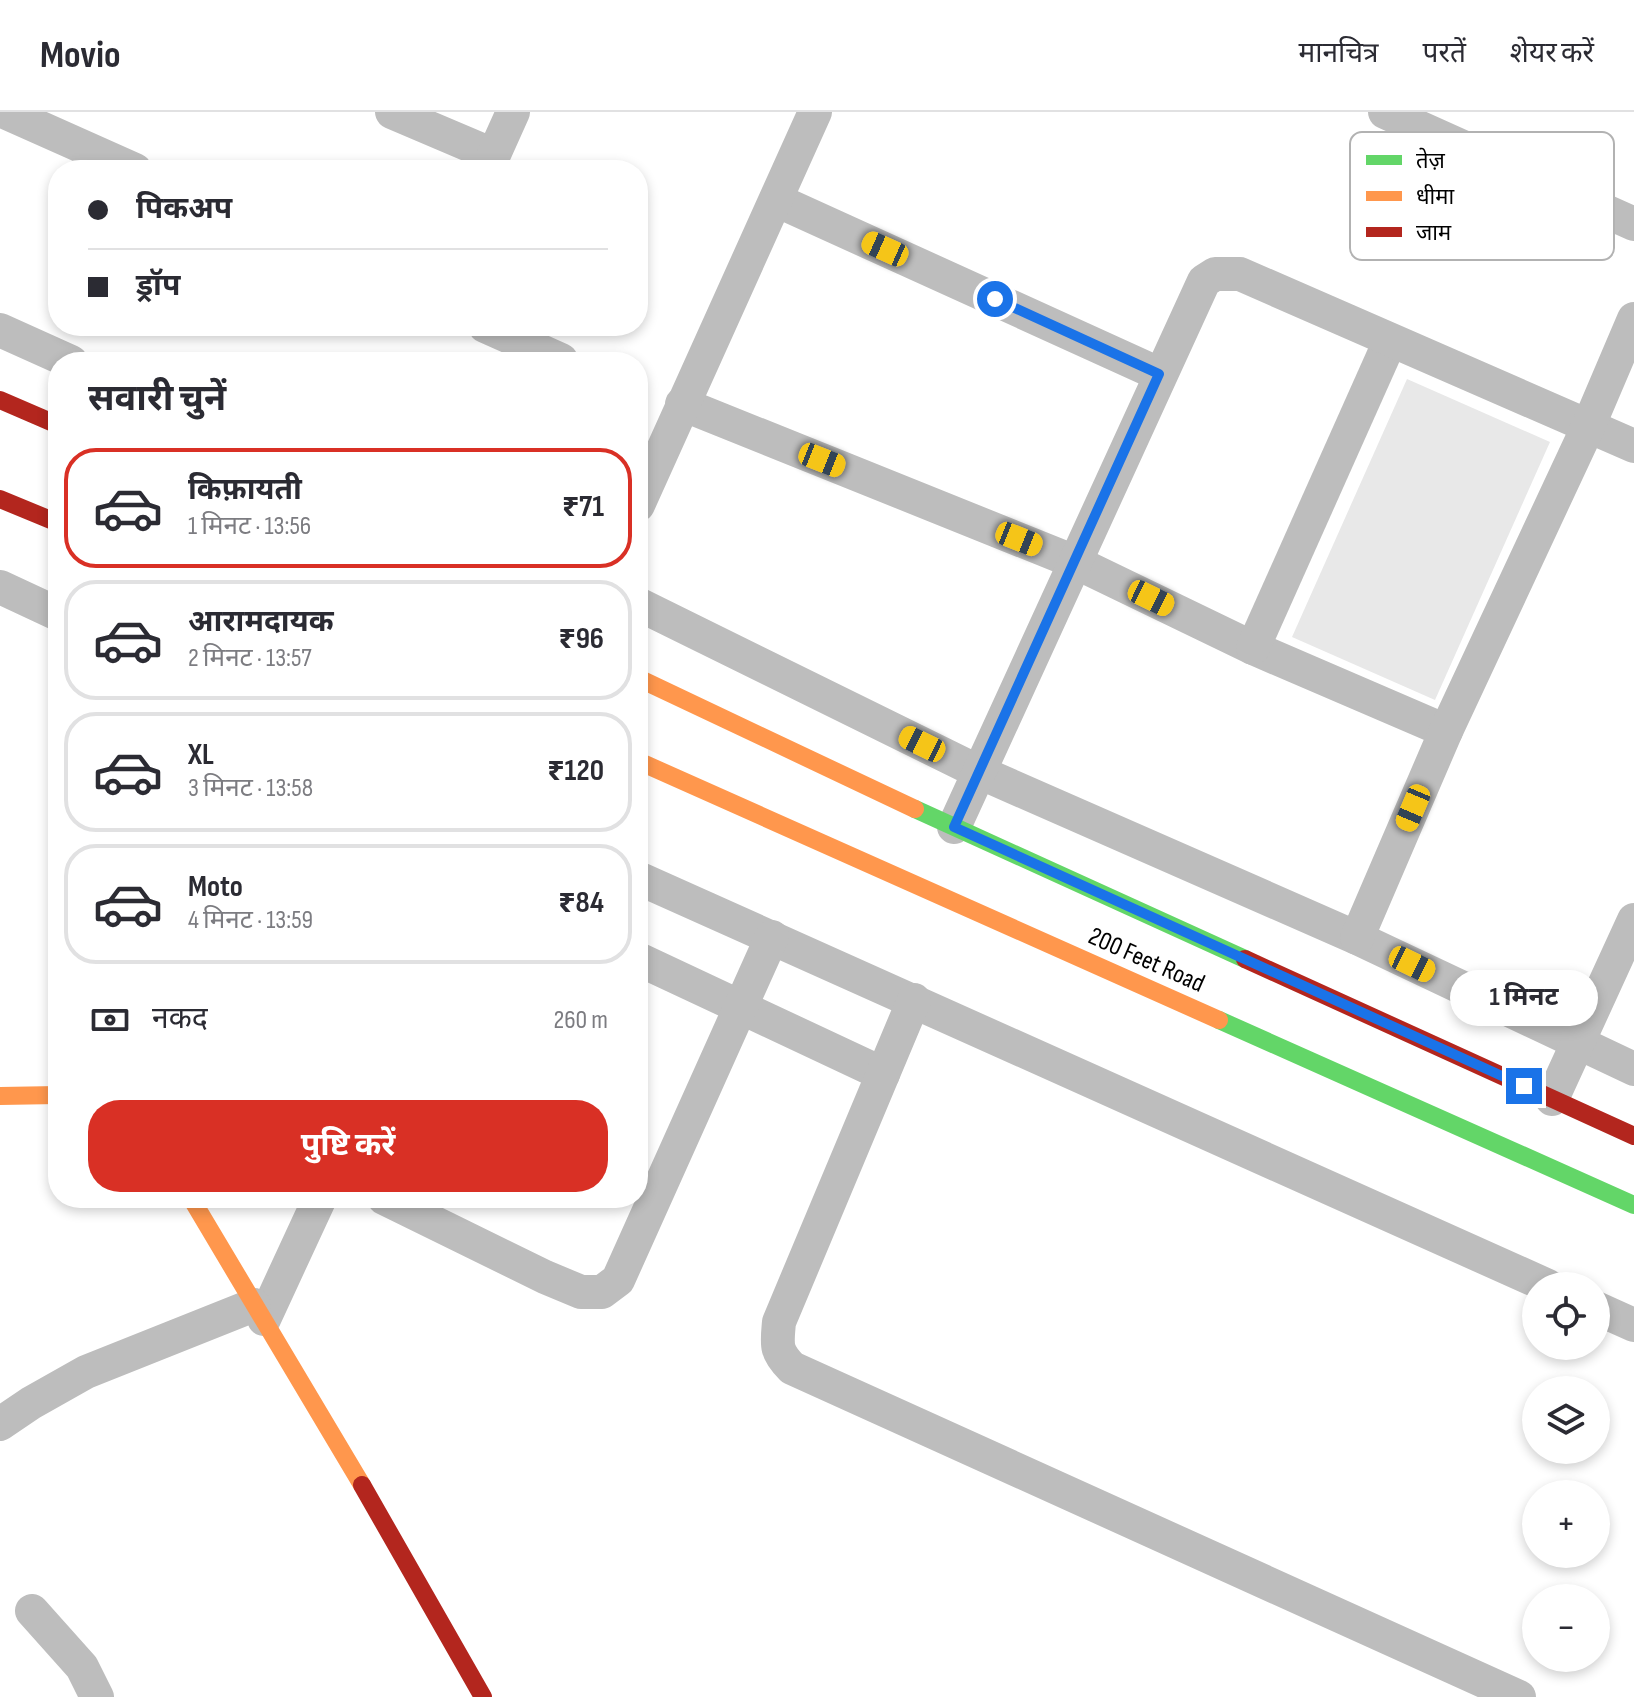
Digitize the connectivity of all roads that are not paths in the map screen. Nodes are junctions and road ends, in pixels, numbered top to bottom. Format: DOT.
graph roads {
  1 [pos="5,112"];
  2 [pos="392,112"];
  3 [pos="513,112"];
  4 [pos="815,112"];
  5 [pos="1385,112"];
  6 [pos="1429,132"];
  7 [pos="113,160"];
  8 [pos="486,160"];
  9 [pos="491,160"];
  10 [pos="776,200"];
  11 [pos="1614,215"];
  12 [pos="1634,224"];
  13 [pos="1634,319"];
  14 [pos="0,330"];
  15 [pos="507,336"];
  16 [pos="1390,341"];
  17 [pos="49,352"];
  18 [pos="543,352"];
  19 [pos="1159,374"];
  20 [pos="0,400"];
  21 [pos="682,404"];
  22 [pos="48,421"];
  23 [pos="1588,427"];
  24 [pos="1634,446"];
  25 [pos="648,482"];
  26 [pos="0,499"];
  27 [pos="48,519"];
  28 [pos="1075,562"];
  29 [pos="0,587"];
  30 [pos="48,609"];
  31 [pos="648,609"];
  32 [pos="1253,648"];
  33 [pos="648,683"];
  34 [pos="1446,731"];
  35 [pos="648,765"];
  36 [pos="979,772"];
  37 [pos="954,827"];
  38 [pos="648,882"];
  39 [pos="1634,920"];
  40 [pos="772,937"];
  41 [pos="1357,938"];
  42 [pos="648,964"];
  43 [pos="914,1000"];
  44 [pos="742,1008"];
  45 [pos="1578,1044"];
  46 [pos="1634,1069"];
  47 [pos="883,1074"];
  48 [pos="48,1095"];
  49 [pos="0,1096"];
  50 [pos="1552,1099"];
  51 [pos="1634,1136"];
  52 [pos="1634,1205"];
  53 [pos="197,1208"];
  54 [pos="315,1208"];
  55 [pos="404,1208"];
  56 [pos="1522,1274"];
  57 [pos="259,1312"];
  58 [pos="1610,1314"];
  59 [pos="1634,1325"];
  60 [pos="0,1424"];
  61 [pos="32,1611"];
  62 [pos="97,1697"];
  63 [pos="483,1697"];
  64 [pos="1519,1697"];
  1 -- 7 [label="street"];
  2 -- 8 [label="street"];
  3 -- 9 [label="street"];
  4 -- 10 [label="street"];
  5 -- 6 [label="street"];
  10 -- 19 [label="street"];
  10 -- 21 [label="street"];
  11 -- 12 [label="street"];
  13 -- 23 [label="street"];
  14 -- 17 [label="street"];
  15 -- 18 [label="street"];
  16 -- 19 [label="street"];
  16 -- 23 [label="street"];
  16 -- 32 [label="street"];
  19 -- 28 [label="street"];
  20 -- 22 [label="street"];
  21 -- 25 [label="street"];
  21 -- 28 [label="street"];
  23 -- 24 [label="street"];
  23 -- 34 [label="street"];
  26 -- 27 [label="street"];
  28 -- 32 [label="street"];
  28 -- 36 [label="street"];
  29 -- 30 [label="street"];
  31 -- 36 [label="street"];
  32 -- 34 [label="street"];
  33 -- 37 [label="street"];
  34 -- 41 [label="street"];
  35 -- 52 [label="street, 200 Feet Road"];
  36 -- 37 [label="street"];
  36 -- 41 [label="street"];
  37 -- 50 [label="street"];
  38 -- 40 [label="street"];
  39 -- 45 [label="street"];
  40 -- 43 [label="street"];
  40 -- 44 [label="street"];
  41 -- 45 [label="street"];
  42 -- 44 [label="street"];
  43 -- 47 [label="street"];
  43 -- 56 [label="street"];
  44 -- 47 [label="street"];
  44 -- 55 [label="street"];
  45 -- 46 [label="street"];
  45 -- 50 [label="street"];
  47 -- 64 [label="street"];
  48 -- 49 [label="street"];
  50 -- 51 [label="street"];
  53 -- 57 [label="street"];
  54 -- 57 [label="street"];
  57 -- 60 [label="street"];
  57 -- 63 [label="street"];
  58 -- 59 [label="street"];
  61 -- 62 [label="street"];
}
